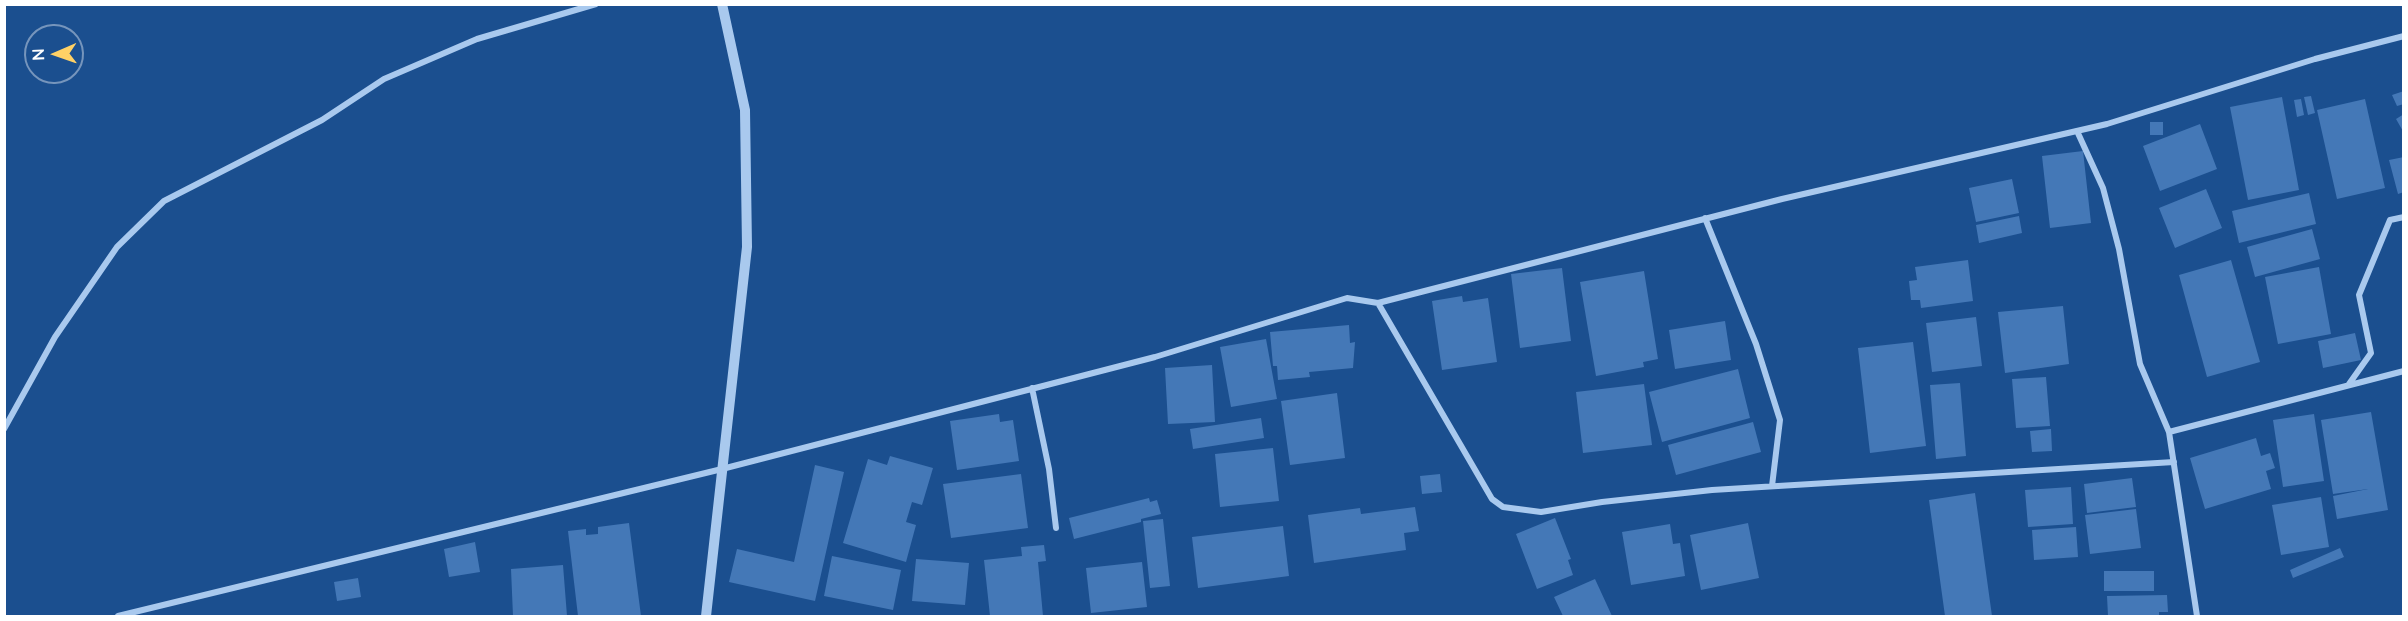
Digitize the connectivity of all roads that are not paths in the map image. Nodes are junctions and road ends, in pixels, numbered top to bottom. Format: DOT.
graph roads {
  1 [pos="596,4"];
  2 [pos="722,4"];
  3 [pos="2403,36"];
  4 [pos="2077,131"];
  5 [pos="2403,217"];
  6 [pos="1705,218"];
  7 [pos="1378,303"];
  8 [pos="2403,371"];
  9 [pos="2348,384"];
  10 [pos="1032,388"];
  11 [pos="4,429"];
  12 [pos="2169,432"];
  13 [pos="2174,462"];
  14 [pos="722,469"];
  15 [pos="1772,486"];
  16 [pos="1056,528"];
  17 [pos="118,616"];
  18 [pos="706,616"];
  19 [pos="2197,616"];
  1 -- 11 [label="street"];
  2 -- 14 [label="street"];
  3 -- 4 [label="street"];
  4 -- 6 [label="street"];
  4 -- 12 [label="street"];
  5 -- 9 [label="street"];
  6 -- 7 [label="street"];
  6 -- 15 [label="street"];
  7 -- 10 [label="street"];
  7 -- 15 [label="street"];
  8 -- 9 [label="street"];
  9 -- 12 [label="street"];
  10 -- 14 [label="street"];
  10 -- 16 [label="street"];
  12 -- 13 [label="street"];
  13 -- 15 [label="street"];
  13 -- 19 [label="street"];
  14 -- 17 [label="street"];
  14 -- 18 [label="street"];
}
